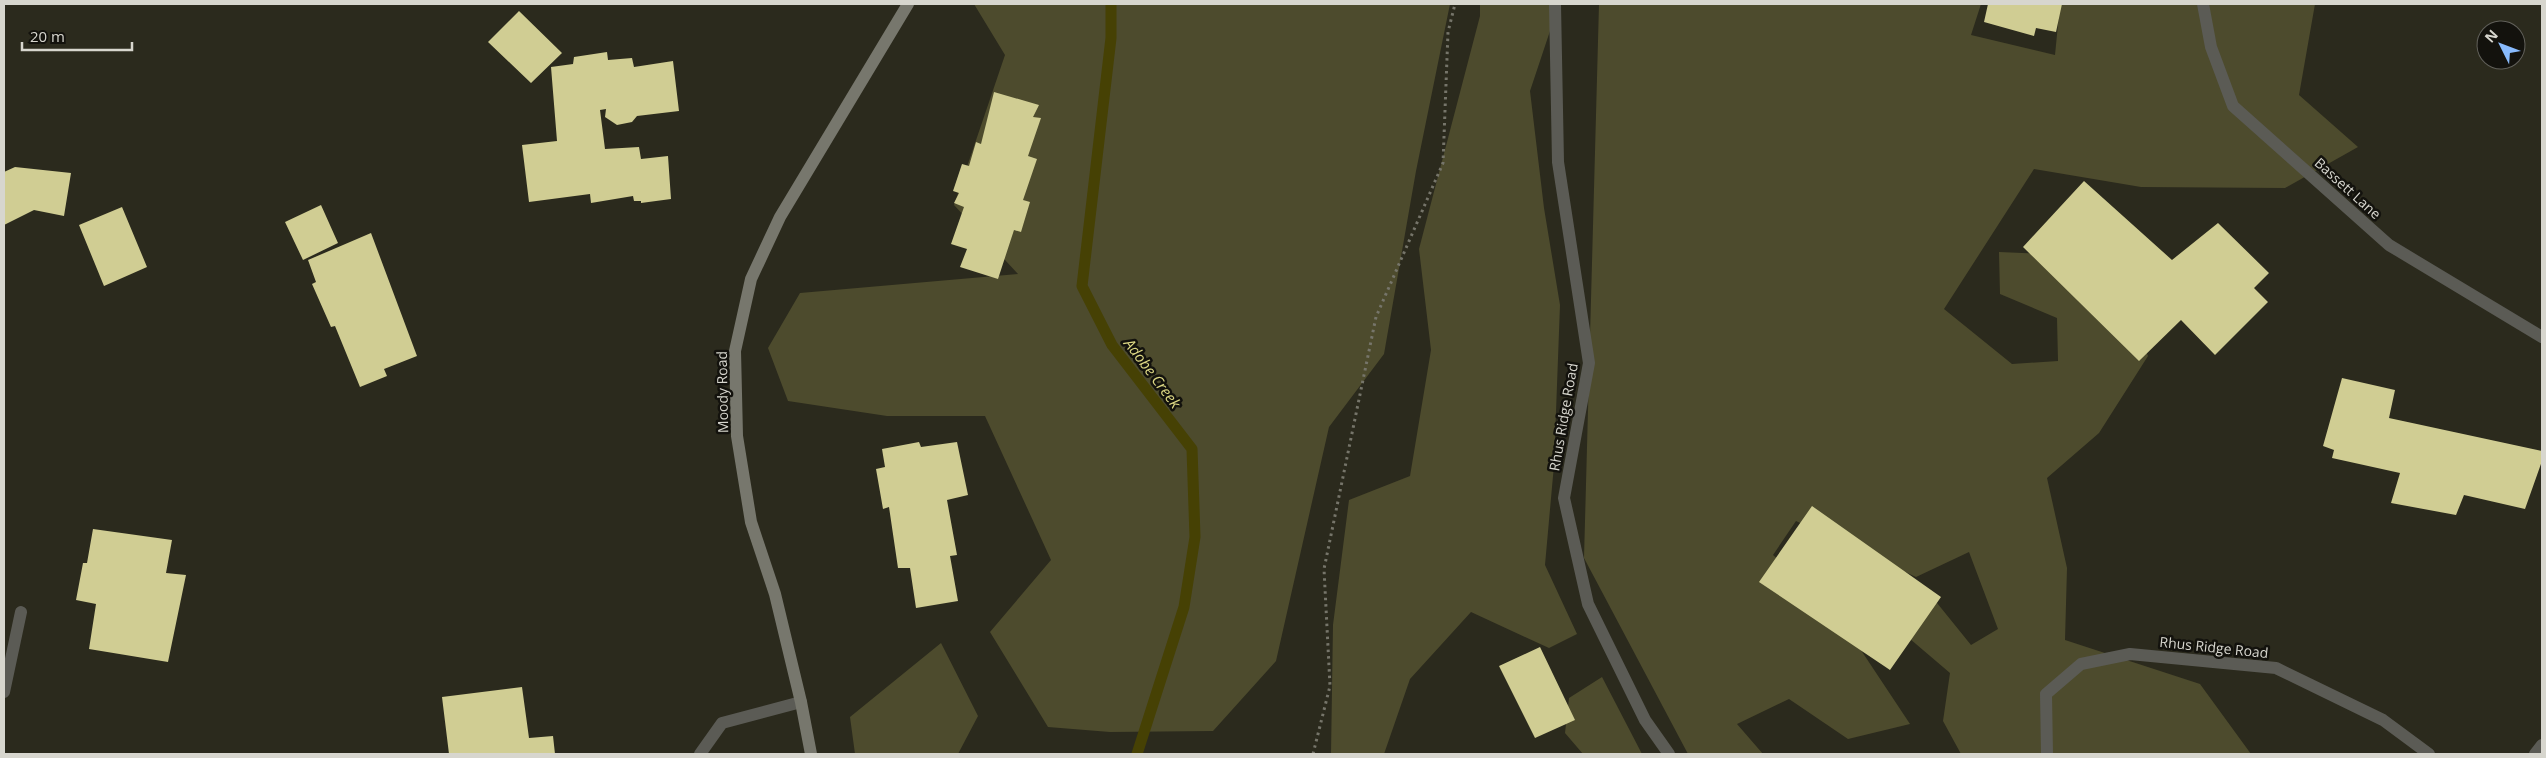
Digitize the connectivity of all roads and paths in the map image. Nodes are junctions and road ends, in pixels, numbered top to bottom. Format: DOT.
graph roads {
  1 [pos="908,4"];
  2 [pos="1455,4"];
  3 [pos="1555,4"];
  4 [pos="2203,4"];
  5 [pos="2542,337"];
  6 [pos="21,612"];
  7 [pos="4,692"];
  8 [pos="801,702"];
  9 [pos="2542,745"];
  10 [pos="700,754"];
  11 [pos="811,754"];
  12 [pos="1313,754"];
  13 [pos="1669,754"];
  14 [pos="2047,754"];
  15 [pos="2429,754"];
  16 [pos="2535,754"];
  1 -- 8 [label="street, Moody Road"];
  2 -- 12 [label="path"];
  3 -- 13 [label="street, Rhus Ridge Road"];
  4 -- 5 [label="street, Bassett Lane"];
  6 -- 7 [label="street"];
  8 -- 10 [label="street"];
  8 -- 11 [label="street, Moody Road"];
  9 -- 16 [label="street"];
  14 -- 15 [label="street, Rhus Ridge Road"];
}
